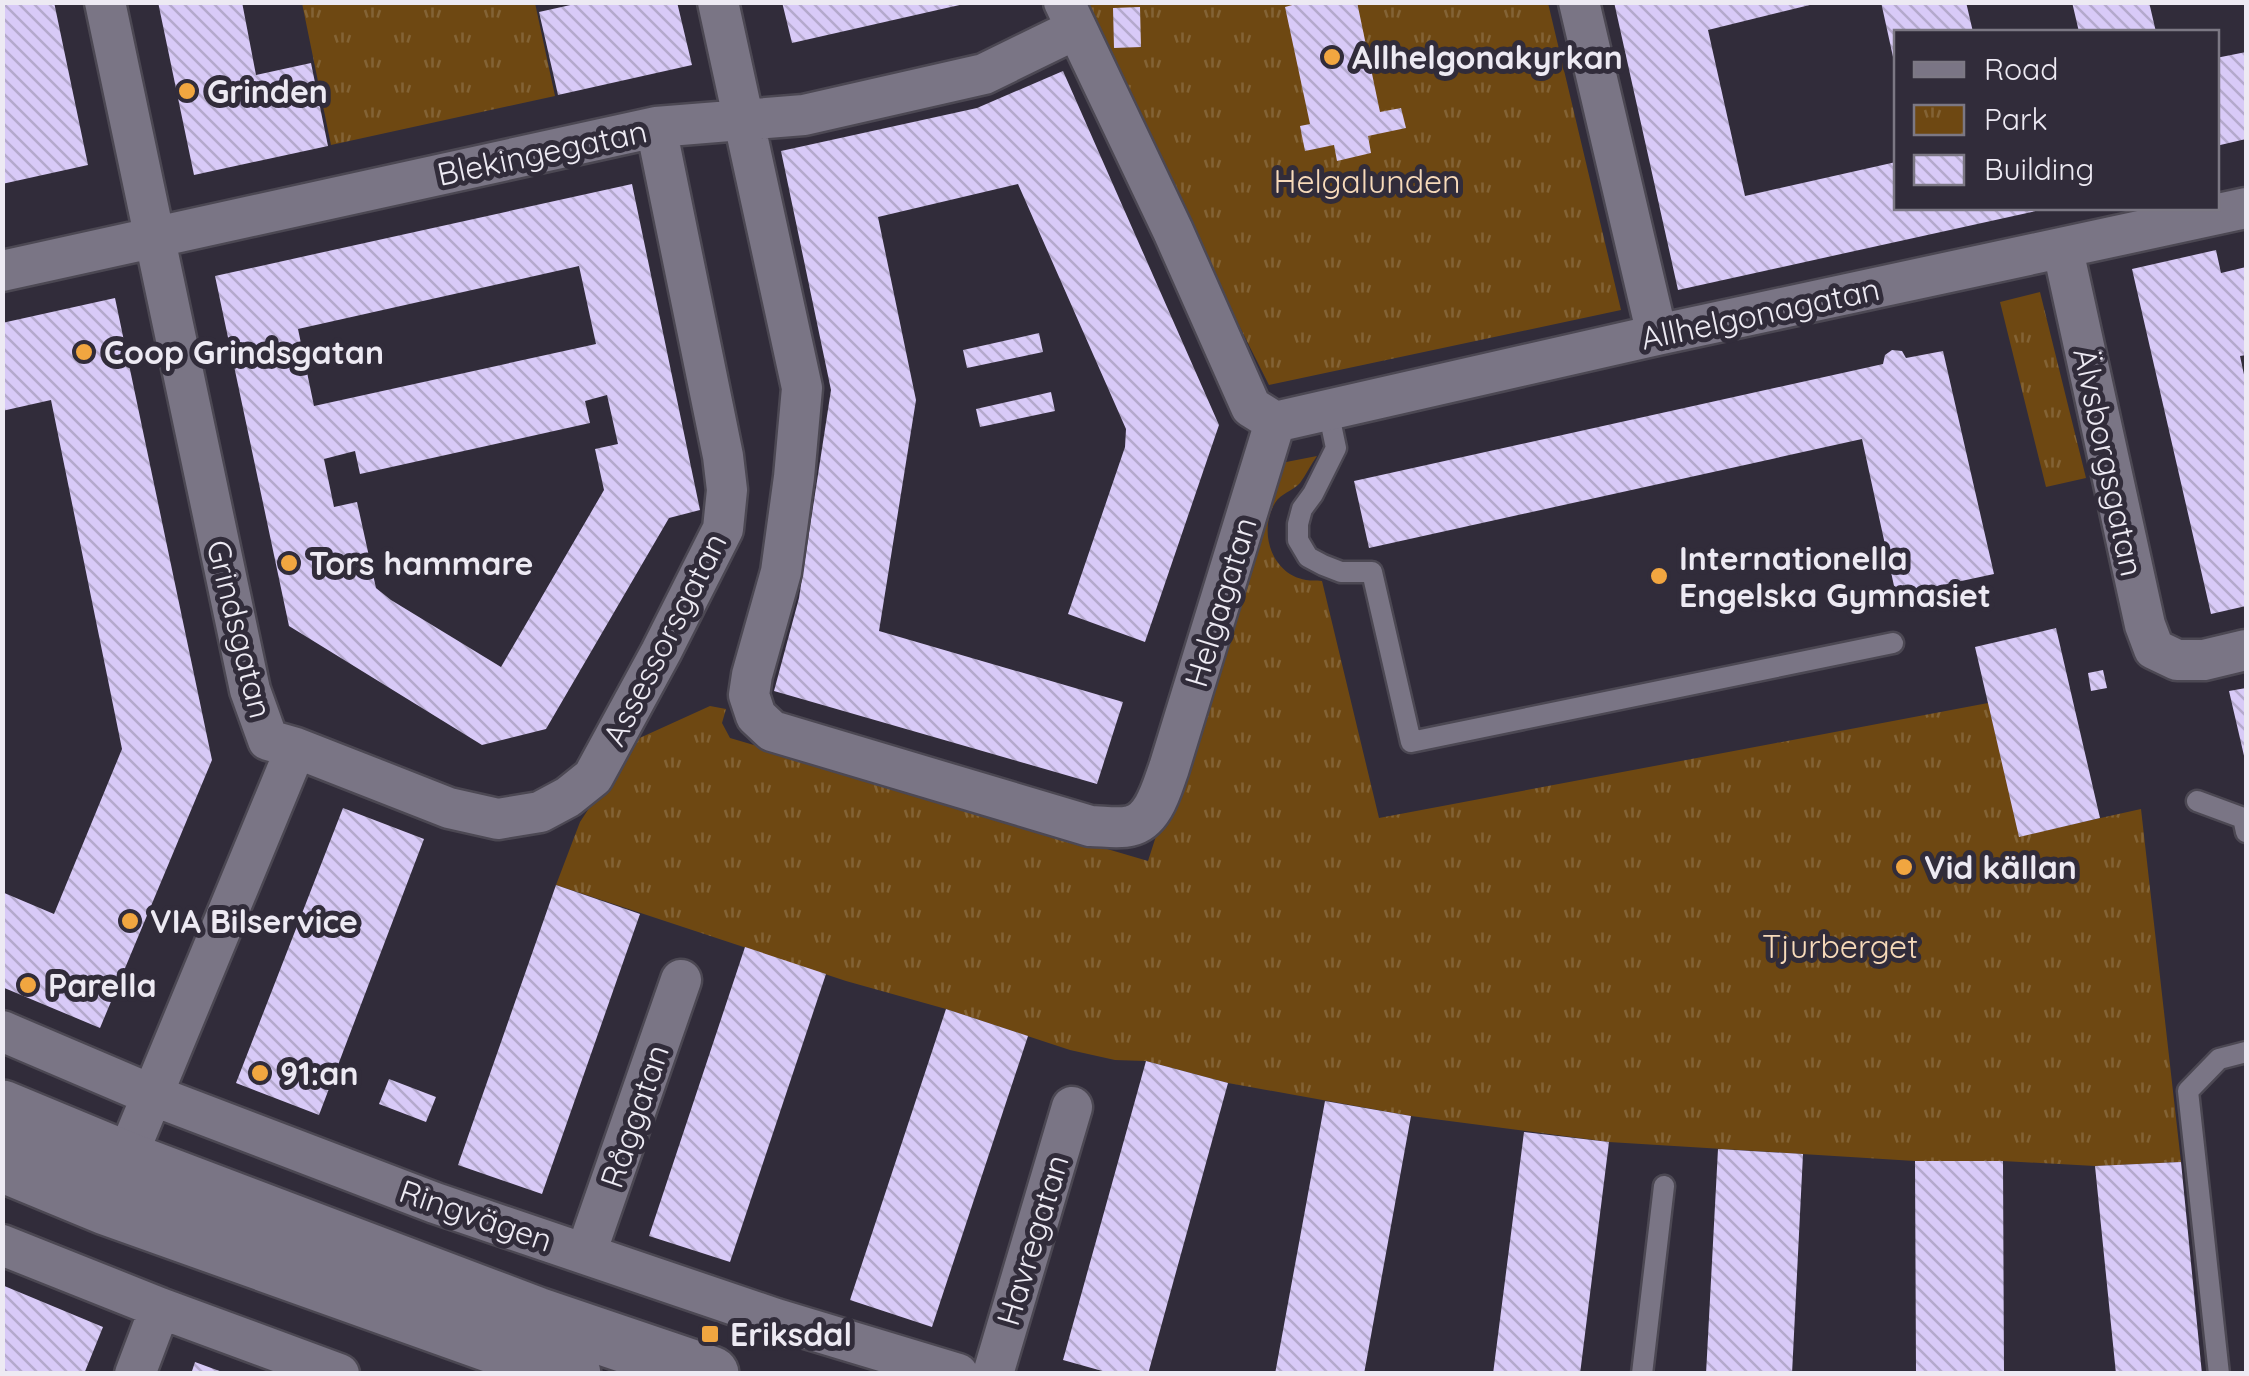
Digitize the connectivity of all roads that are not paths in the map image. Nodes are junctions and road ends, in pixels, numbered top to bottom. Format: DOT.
graph roads {
  1 [pos="105,2"];
  2 [pos="718,2"];
  3 [pos="1579,2"];
  4 [pos="1070,16"];
  5 [pos="745,119"];
  6 [pos="656,126"];
  7 [pos="2246,208"];
  8 [pos="154,238"];
  9 [pos="2063,250"];
  10 [pos="2,271"];
  11 [pos="1657,335"];
  12 [pos="1328,410"];
  13 [pos="1274,422"];
  14 [pos="1893,642"];
  15 [pos="2246,650"];
  16 [pos="296,748"];
  17 [pos="2197,801"];
  18 [pos="2246,832"];
  19 [pos="681,980"];
  20 [pos="2,1031"];
  21 [pos="2246,1052"];
  22 [pos="152,1095"];
  23 [pos="1072,1107"];
  24 [pos="2,1108"];
  25 [pos="2,1164"];
  26 [pos="116,1183"];
  27 [pos="1664,1186"];
  28 [pos="2,1244"];
  29 [pos="586,1253"];
  30 [pos="160,1308"];
  31 [pos="135,1374"];
  32 [pos="339,1374"];
  33 [pos="573,1374"];
  34 [pos="711,1374"];
  35 [pos="958,1374"];
  36 [pos="992,1374"];
  37 [pos="1642,1374"];
  38 [pos="2219,1374"];
  1 -- 8 [label="street, Grindsgatan"];
  2 -- 5 [label="street"];
  3 -- 11 [label="street"];
  4 -- 5 [label="street, Blekingegatan"];
  4 -- 13 [label="street"];
  5 -- 6 [label="street, Blekingegatan"];
  5 -- 13 [label="street, Helgagatan"];
  6 -- 8 [label="street, Blekingegatan"];
  6 -- 16 [label="street, Assessorsgatan"];
  7 -- 9 [label="street, Allhelgonagatan"];
  8 -- 10 [label="street, Blekingegatan"];
  8 -- 16 [label="street, Grindsgatan"];
  9 -- 11 [label="street, Allhelgonagatan"];
  9 -- 15 [label="street, Älvsborgsgatan"];
  11 -- 12 [label="street, Allhelgonagatan"];
  12 -- 13 [label="street, Allhelgonagatan"];
  12 -- 14 [label="lane"];
  16 -- 22 [label="street, Grindsgatan"];
  17 -- 18 [label="lane"];
  19 -- 29 [label="street, Råggatan"];
  20 -- 22 [label="street, Ringvägen"];
  21 -- 38 [label="lane"];
  22 -- 26 [label="street, Grindsgatan"];
  22 -- 29 [label="street, Ringvägen"];
  23 -- 36 [label="street, Havregatan"];
  24 -- 26 [label="main road"];
  25 -- 26 [label="main road"];
  26 -- 33 [label="main road"];
  26 -- 34 [label="main road"];
  27 -- 37 [label="lane"];
  28 -- 30 [label="street"];
  29 -- 35 [label="street, Ringvägen"];
  30 -- 31 [label="street"];
  30 -- 32 [label="street"];
}
